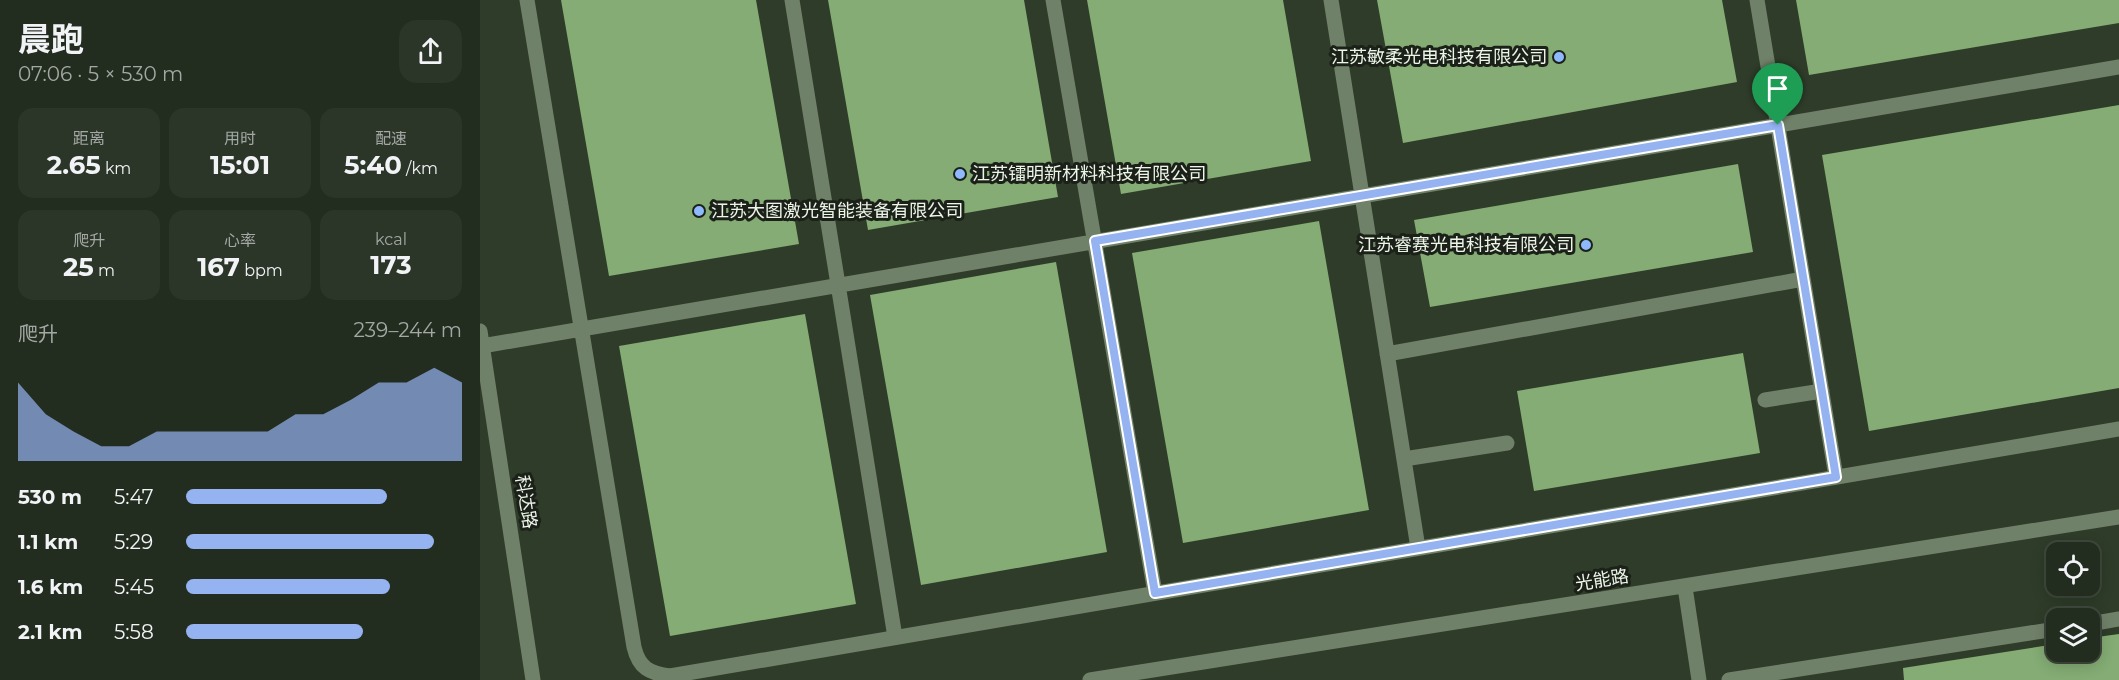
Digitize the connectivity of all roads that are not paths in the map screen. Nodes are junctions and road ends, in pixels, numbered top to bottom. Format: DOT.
graph roads {
  1 [pos="527,0"];
  2 [pos="792,0"];
  3 [pos="1053,0"];
  4 [pos="1331,0"];
  5 [pos="1757,0"];
  6 [pos="2119,67"];
  7 [pos="1778,125"];
  8 [pos="1362,196"];
  9 [pos="1095,241"];
  10 [pos="1803,279"];
  11 [pos="838,285"];
  12 [pos="582,329"];
  13 [pos="481,338"];
  14 [pos="1387,354"];
  15 [pos="1822,391"];
  16 [pos="1765,400"];
  17 [pos="2119,429"];
  18 [pos="1507,443"];
  19 [pos="1404,459"];
  20 [pos="1836,477"];
  21 [pos="2119,517"];
  22 [pos="1418,548"];
  23 [pos="1685,587"];
  24 [pos="1155,593"];
  25 [pos="2119,619"];
  26 [pos="2100,622"];
  27 [pos="2046,631"];
  28 [pos="895,637"];
  29 [pos="533,680"];
  30 [pos="1090,680"];
  31 [pos="1699,680"];
  32 [pos="1729,680"];
  1 -- 12 [label="street"];
  2 -- 11 [label="street"];
  3 -- 9 [label="street"];
  4 -- 8 [label="street"];
  5 -- 7 [label="street"];
  6 -- 7 [label="street"];
  7 -- 8 [label="street"];
  7 -- 10 [label="street"];
  8 -- 9 [label="street"];
  8 -- 14 [label="street"];
  9 -- 11 [label="street"];
  9 -- 24 [label="street"];
  10 -- 14 [label="street"];
  10 -- 15 [label="street"];
  11 -- 12 [label="street"];
  11 -- 28 [label="street"];
  12 -- 13 [label="street"];
  12 -- 28 [label="street"];
  13 -- 29 [label="street, 科达路"];
  14 -- 19 [label="street"];
  15 -- 16 [label="street"];
  15 -- 20 [label="street"];
  17 -- 20 [label="street"];
  18 -- 19 [label="street"];
  19 -- 22 [label="street"];
  20 -- 22 [label="street"];
  21 -- 23 [label="street, 光能路"];
  22 -- 24 [label="street"];
  23 -- 30 [label="street, 光能路"];
  23 -- 31 [label="street"];
  24 -- 28 [label="street"];
  25 -- 26 [label="street"];
  27 -- 32 [label="street"];
}
